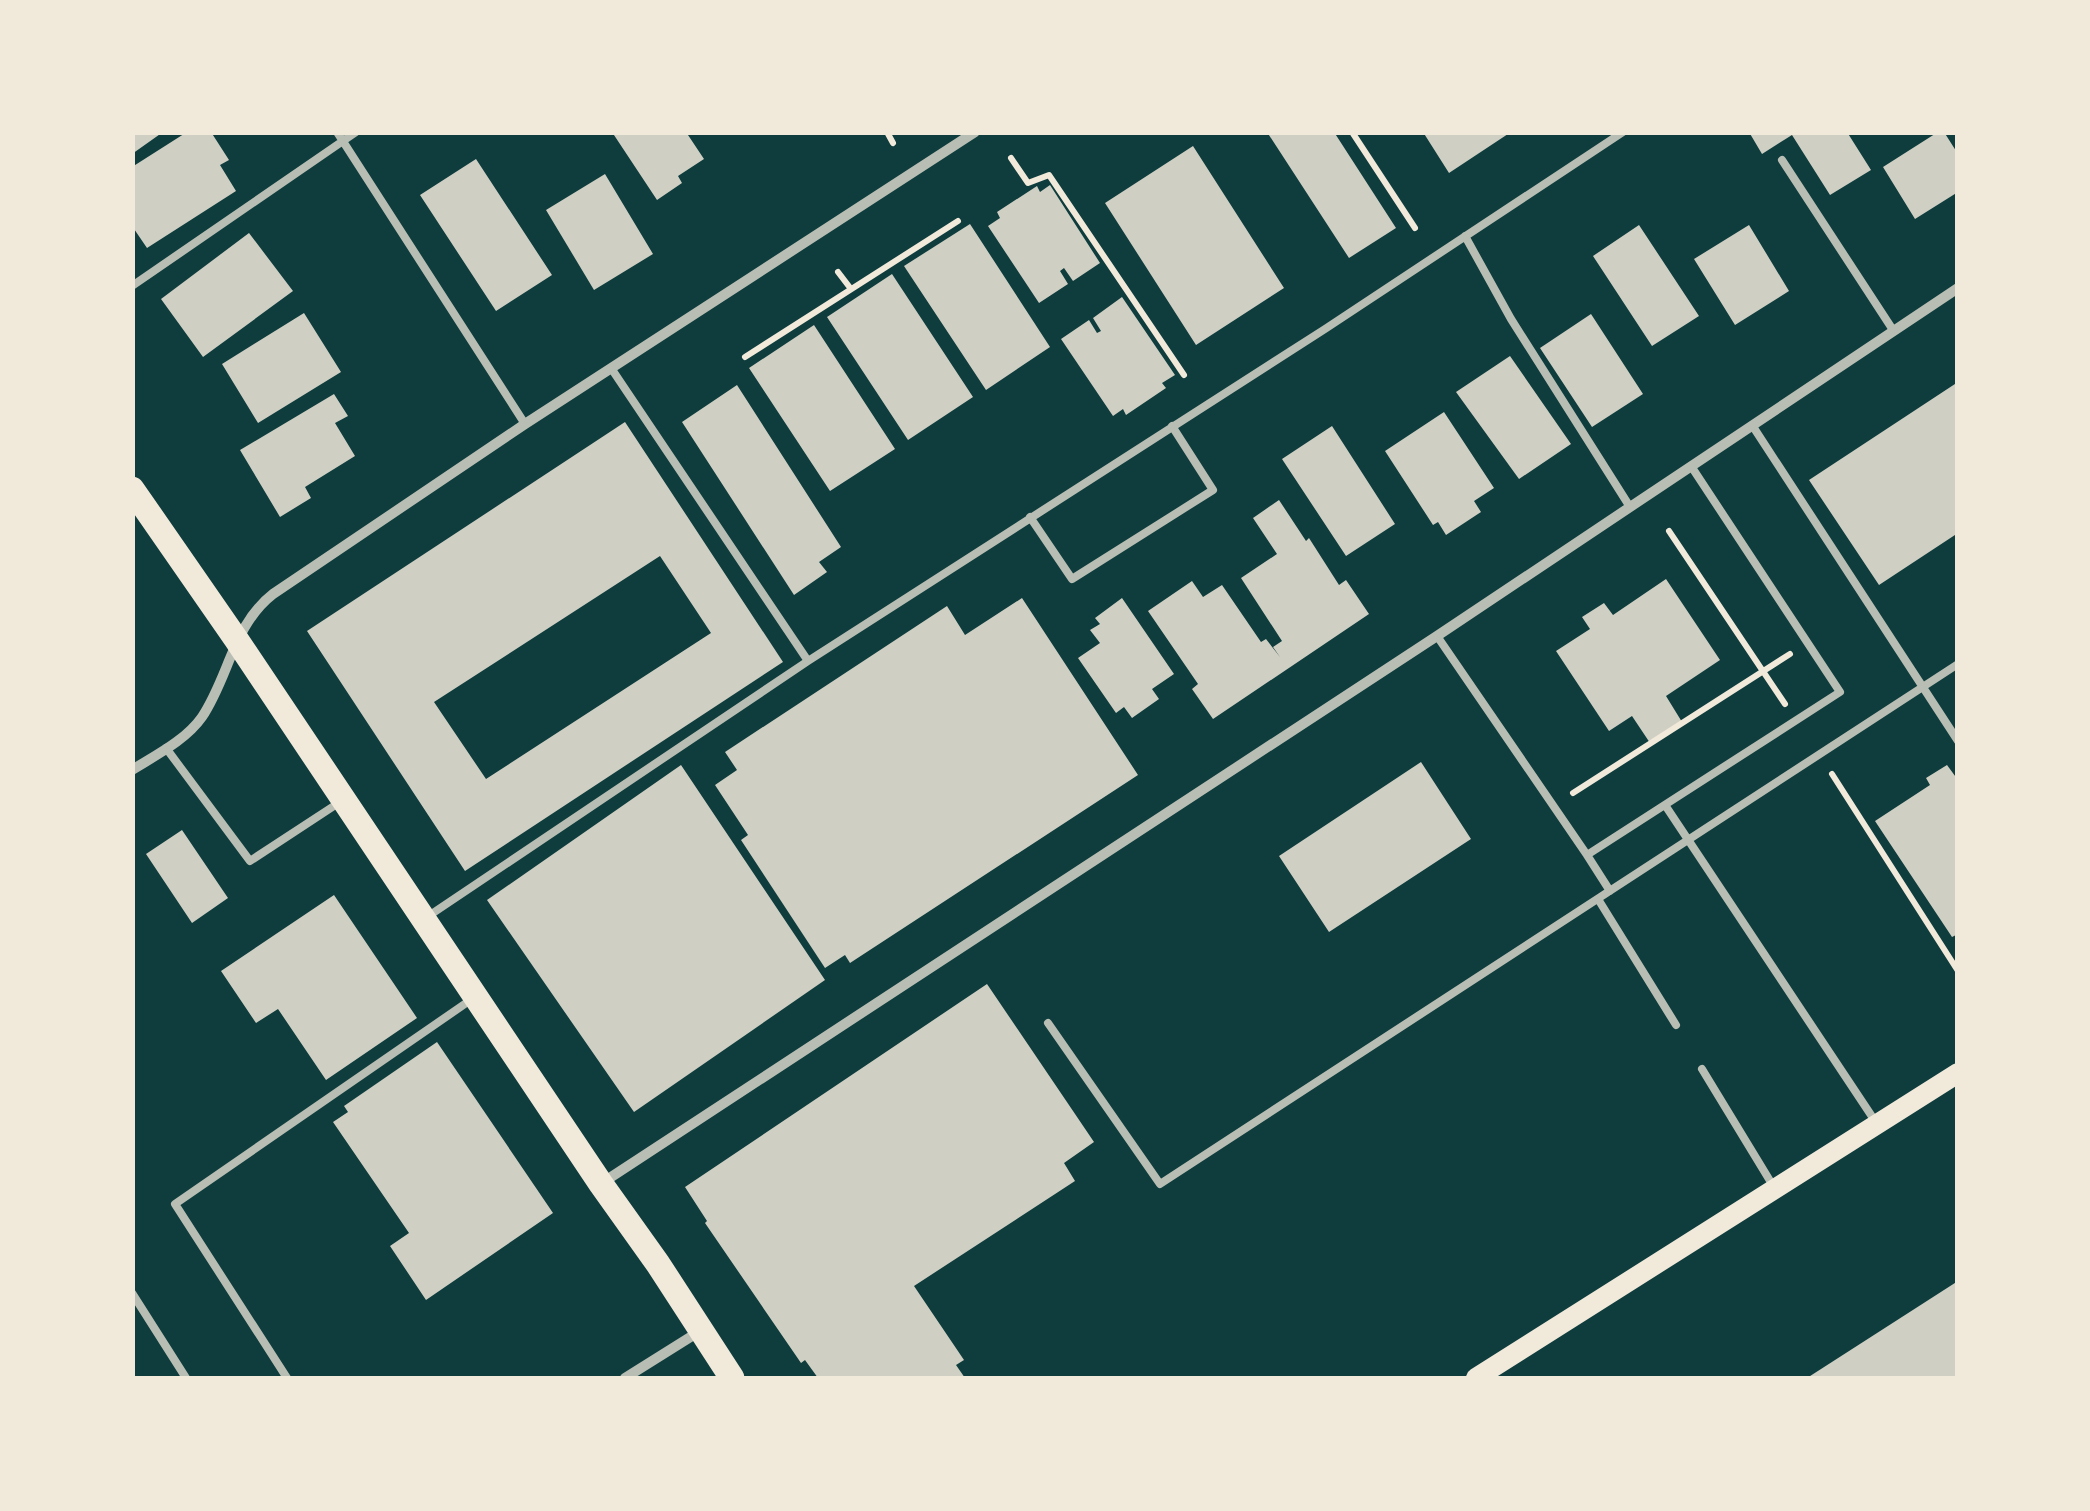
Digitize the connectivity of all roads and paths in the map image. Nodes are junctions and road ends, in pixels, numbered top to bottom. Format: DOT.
graph roads {
  1 [pos="338,132"];
  2 [pos="356,132"];
  3 [pos="888,132"];
  4 [pos="975,132"];
  5 [pos="1352,132"];
  6 [pos="1623,132"];
  7 [pos="344,141"];
  8 [pos="894,143"];
  9 [pos="1011,158"];
  10 [pos="1782,160"];
  11 [pos="958,220"];
  12 [pos="1415,228"];
  13 [pos="1465,236"];
  14 [pos="838,272"];
  15 [pos="132,286"];
  16 [pos="1958,288"];
  17 [pos="851,289"];
  18 [pos="1893,330"];
  19 [pos="744,357"];
  20 [pos="611,368"];
  21 [pos="1184,375"];
  22 [pos="525,424"];
  23 [pos="1172,426"];
  24 [pos="1752,426"];
  25 [pos="1691,466"];
  26 [pos="132,489"];
  27 [pos="1630,507"];
  28 [pos="1030,518"];
  29 [pos="1669,531"];
  30 [pos="1437,636"];
  31 [pos="236,639"];
  32 [pos="1808,643"];
  33 [pos="808,661"];
  34 [pos="1958,664"];
  35 [pos="1763,672"];
  36 [pos="1922,688"];
  37 [pos="1797,722"];
  38 [pos="1958,741"];
  39 [pos="166,748"];
  40 [pos="1819,755"];
  41 [pos="132,770"];
  42 [pos="343,799"];
  43 [pos="1665,805"];
  44 [pos="1552,806"];
  45 [pos="1689,840"];
  46 [pos="1587,855"];
  47 [pos="1610,890"];
  48 [pos="1598,899"];
  49 [pos="423,919"];
  50 [pos="1958,971"];
  51 [pos="475,996"];
  52 [pos="1048,1023"];
  53 [pos="1676,1025"];
  54 [pos="1702,1069"];
  55 [pos="1958,1073"];
  56 [pos="1877,1124"];
  57 [pos="601,1184"];
  58 [pos="1776,1190"];
  59 [pos="132,1293"];
  60 [pos="700,1331"];
  61 [pos="186,1378"];
  62 [pos="287,1378"];
  63 [pos="624,1378"];
  64 [pos="732,1378"];
  65 [pos="1476,1378"];
  1 -- 7 [label="lane"];
  2 -- 7 [label="lane"];
  3 -- 8 [label="path"];
  4 -- 20 [label="street"];
  5 -- 12 [label="path"];
  6 -- 13 [label="lane"];
  7 -- 15 [label="lane"];
  7 -- 22 [label="lane"];
  9 -- 21 [label="path"];
  10 -- 18 [label="lane"];
  11 -- 17 [label="path"];
  13 -- 23 [label="lane"];
  13 -- 27 [label="lane"];
  14 -- 17 [label="path"];
  16 -- 18 [label="street"];
  17 -- 19 [label="path"];
  18 -- 24 [label="street"];
  20 -- 22 [label="street"];
  20 -- 33 [label="lane"];
  22 -- 31 [label="street"];
  23 -- 28 [label="lane"];
  23 -- 28 [label="lane"];
  24 -- 25 [label="street"];
  24 -- 36 [label="lane"];
  25 -- 27 [label="street"];
  25 -- 32 [label="lane"];
  26 -- 31 [label="main road"];
  27 -- 30 [label="street"];
  28 -- 33 [label="lane"];
  29 -- 35 [label="path"];
  30 -- 44 [label="lane"];
  30 -- 57 [label="street"];
  31 -- 39 [label="street"];
  31 -- 42 [label="main road"];
  32 -- 35 [label="path"];
  32 -- 37 [label="lane"];
  33 -- 49 [label="lane"];
  34 -- 36 [label="lane"];
  35 -- 37 [label="path"];
  35 -- 44 [label="path"];
  36 -- 38 [label="lane"];
  36 -- 40 [label="lane"];
  37 -- 43 [label="lane"];
  39 -- 41 [label="street"];
  39 -- 42 [label="lane"];
  40 -- 45 [label="lane"];
  40 -- 50 [label="path"];
  42 -- 49 [label="main road"];
  43 -- 45 [label="lane"];
  43 -- 46 [label="lane"];
  44 -- 46 [label="lane"];
  45 -- 47 [label="lane"];
  45 -- 56 [label="lane"];
  46 -- 47 [label="lane"];
  47 -- 48 [label="lane"];
  48 -- 52 [label="lane"];
  48 -- 53 [label="lane"];
  49 -- 51 [label="main road"];
  51 -- 57 [label="main road"];
  51 -- 62 [label="lane"];
  54 -- 58 [label="lane"];
  55 -- 56 [label="main road"];
  56 -- 58 [label="main road"];
  57 -- 60 [label="main road"];
  58 -- 65 [label="main road"];
  59 -- 61 [label="lane"];
  60 -- 63 [label="street"];
  60 -- 64 [label="main road"];
}
